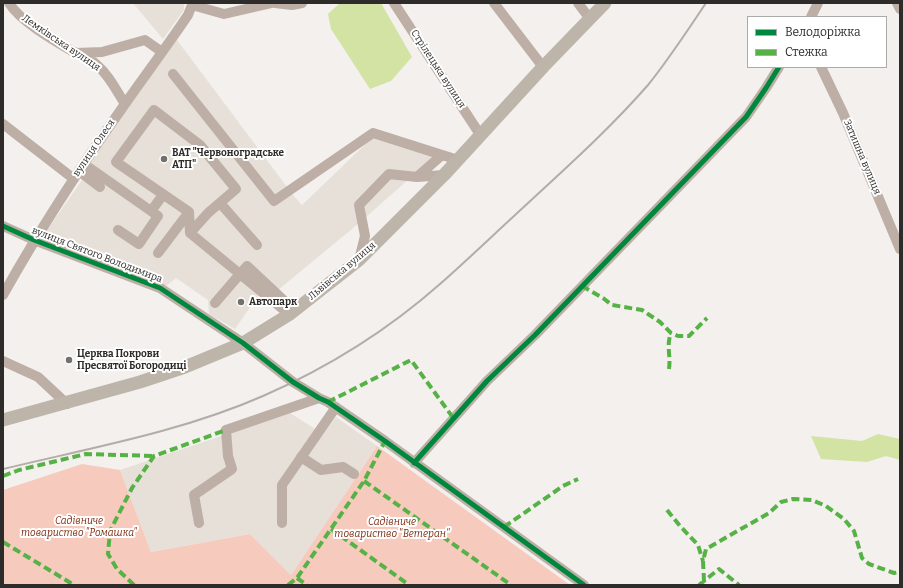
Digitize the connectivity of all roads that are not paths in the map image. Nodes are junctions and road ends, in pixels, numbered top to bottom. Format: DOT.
graph roads {
  1 [pos="9,3"];
  2 [pos="274,3"];
  3 [pos="302,3"];
  4 [pos="394,3"];
  5 [pos="494,3"];
  6 [pos="578,3"];
  7 [pos="605,3"];
  8 [pos="818,3"];
  9 [pos="897,3"];
  10 [pos="191,4"];
  11 [pos="900,9"];
  12 [pos="812,16"];
  13 [pos="590,19"];
  14 [pos="162,52"];
  15 [pos="76,53"];
  16 [pos="543,67"];
  17 [pos="778,68"];
  18 [pos="821,68"];
  19 [pos="173,74"];
  20 [pos="125,104"];
  21 [pos="3,124"];
  22 [pos="481,136"];
  23 [pos="442,155"];
  24 [pos="458,160"];
  25 [pos="79,171"];
  26 [pos="444,175"];
  27 [pos="418,177"];
  28 [pos="100,187"];
  29 [pos="163,195"];
  30 [pos="220,203"];
  31 [pos="152,211"];
  32 [pos="189,212"];
  33 [pos="3,226"];
  34 [pos="118,230"];
  35 [pos="190,233"];
  36 [pos="34,240"];
  37 [pos="257,245"];
  38 [pos="900,249"];
  39 [pos="158,253"];
  40 [pos="359,260"];
  41 [pos="240,274"];
  42 [pos="3,295"];
  43 [pos="215,303"];
  44 [pos="292,313"];
  45 [pos="243,343"];
  46 [pos="3,361"];
  47 [pos="319,398"];
  48 [pos="67,404"];
  49 [pos="336,407"];
  50 [pos="3,420"];
  51 [pos="301,457"];
  52 [pos="414,462"];
  53 [pos="354,474"];
  54 [pos="199,523"];
  55 [pos="282,523"];
  56 [pos="584,585"];
  1 -- 15 [label="street, Лемківська вулиця"];
  2 -- 3 [label="street"];
  2 -- 10 [label="street"];
  4 -- 22 [label="street, Стрілецька вулиця"];
  5 -- 16 [label="street"];
  6 -- 13 [label="street"];
  7 -- 13 [label="main road, Львівська вулиця"];
  8 -- 12 [label="street"];
  9 -- 11 [label="street"];
  10 -- 14 [label="street, вулиця Олеся"];
  13 -- 16 [label="main road, Львівська вулиця"];
  14 -- 15 [label="street"];
  14 -- 20 [label="street, вулиця Олеся"];
  15 -- 20 [label="street, Лемківська вулиця"];
  16 -- 22 [label="main road, Львівська вулиця"];
  17 -- 52 [label="street"];
  18 -- 38 [label="street, Затишна вулиця"];
  19 -- 23 [label="street"];
  20 -- 25 [label="street, вулиця Олеся"];
  21 -- 25 [label="street"];
  22 -- 24 [label="main road, Львівська вулиця"];
  23 -- 24 [label="street"];
  23 -- 27 [label="street"];
  24 -- 26 [label="main road, Львівська вулиця"];
  25 -- 28 [label="street"];
  25 -- 31 [label="street"];
  25 -- 36 [label="street, вулиця Олеся"];
  26 -- 27 [label="street"];
  26 -- 40 [label="main road, Львівська вулиця"];
  27 -- 40 [label="street"];
  29 -- 30 [label="street"];
  29 -- 31 [label="street"];
  29 -- 32 [label="street"];
  30 -- 35 [label="street"];
  30 -- 37 [label="street"];
  31 -- 34 [label="street"];
  32 -- 35 [label="street"];
  32 -- 39 [label="street"];
  33 -- 36 [label="street, вулиця Святого Володимира"];
  35 -- 41 [label="street"];
  36 -- 42 [label="street, вулиця Олеся"];
  36 -- 45 [label="street, вулиця Святого Володимира"];
  40 -- 44 [label="main road, Львівська вулиця"];
  41 -- 43 [label="street"];
  41 -- 44 [label="street"];
  44 -- 45 [label="main road, Львівська вулиця"];
  45 -- 47 [label="street, вулиця Святого Володимира"];
  45 -- 48 [label="main road, Львівська вулиця"];
  46 -- 48 [label="street"];
  47 -- 49 [label="street, вулиця Святого Володимира"];
  47 -- 54 [label="street"];
  48 -- 50 [label="main road, Львівська вулиця"];
  49 -- 51 [label="street"];
  49 -- 52 [label="street, вулиця Святого Володимира"];
  51 -- 53 [label="street"];
  51 -- 55 [label="street"];
  52 -- 56 [label="street, вулиця Святого Володимира"];
}
